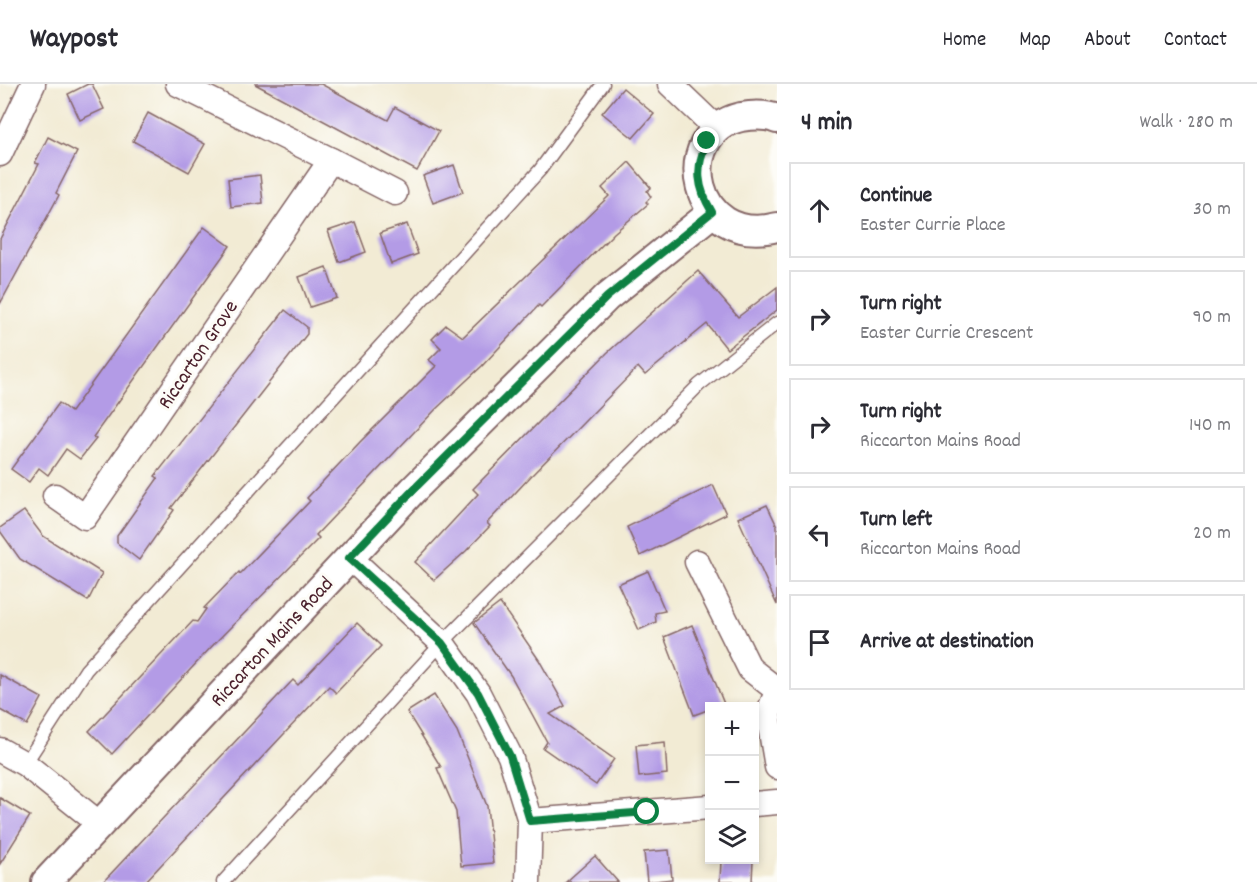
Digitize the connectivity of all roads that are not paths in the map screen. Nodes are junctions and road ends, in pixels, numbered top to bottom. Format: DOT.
graph roads {
  1 [pos="33,84"];
  2 [pos="178,84"];
  3 [pos="603,84"];
  4 [pos="670,84"];
  5 [pos="777,119"];
  6 [pos="716,128"];
  7 [pos="0,154"];
  8 [pos="331,160"];
  9 [pos="395,193"];
  10 [pos="712,212"];
  11 [pos="777,227"];
  12 [pos="777,323"];
  13 [pos="54,496"];
  14 [pos="349,558"];
  15 [pos="697,562"];
  16 [pos="442,643"];
  17 [pos="777,691"];
  18 [pos="0,750"];
  19 [pos="25,764"];
  20 [pos="777,767"];
  21 [pos="777,802"];
  22 [pos="759,804"];
  23 [pos="705,807"];
  24 [pos="530,821"];
  25 [pos="101,825"];
  26 [pos="46,882"];
  27 [pos="223,882"];
  28 [pos="528,882"];
  1 -- 7 [label="street"];
  2 -- 8 [label="street"];
  3 -- 19 [label="lane"];
  4 -- 6 [label="street"];
  5 -- 6 [label="street"];
  6 -- 10 [label="street"];
  8 -- 9 [label="street"];
  8 -- 13 [label="street, Riccarton Grove"];
  10 -- 11 [label="street"];
  10 -- 14 [label="street, Riccarton Mains Road"];
  12 -- 16 [label="lane"];
  14 -- 16 [label="street"];
  14 -- 25 [label="street, Riccarton Mains Road"];
  15 -- 17 [label="street"];
  16 -- 24 [label="street"];
  16 -- 27 [label="lane"];
  17 -- 20 [label="street"];
  18 -- 19 [label="street"];
  19 -- 25 [label="street"];
  21 -- 22 [label="street"];
  23 -- 24 [label="street"];
  24 -- 28 [label="street"];
  25 -- 26 [label="street, Riccarton Mains Road"];
}
